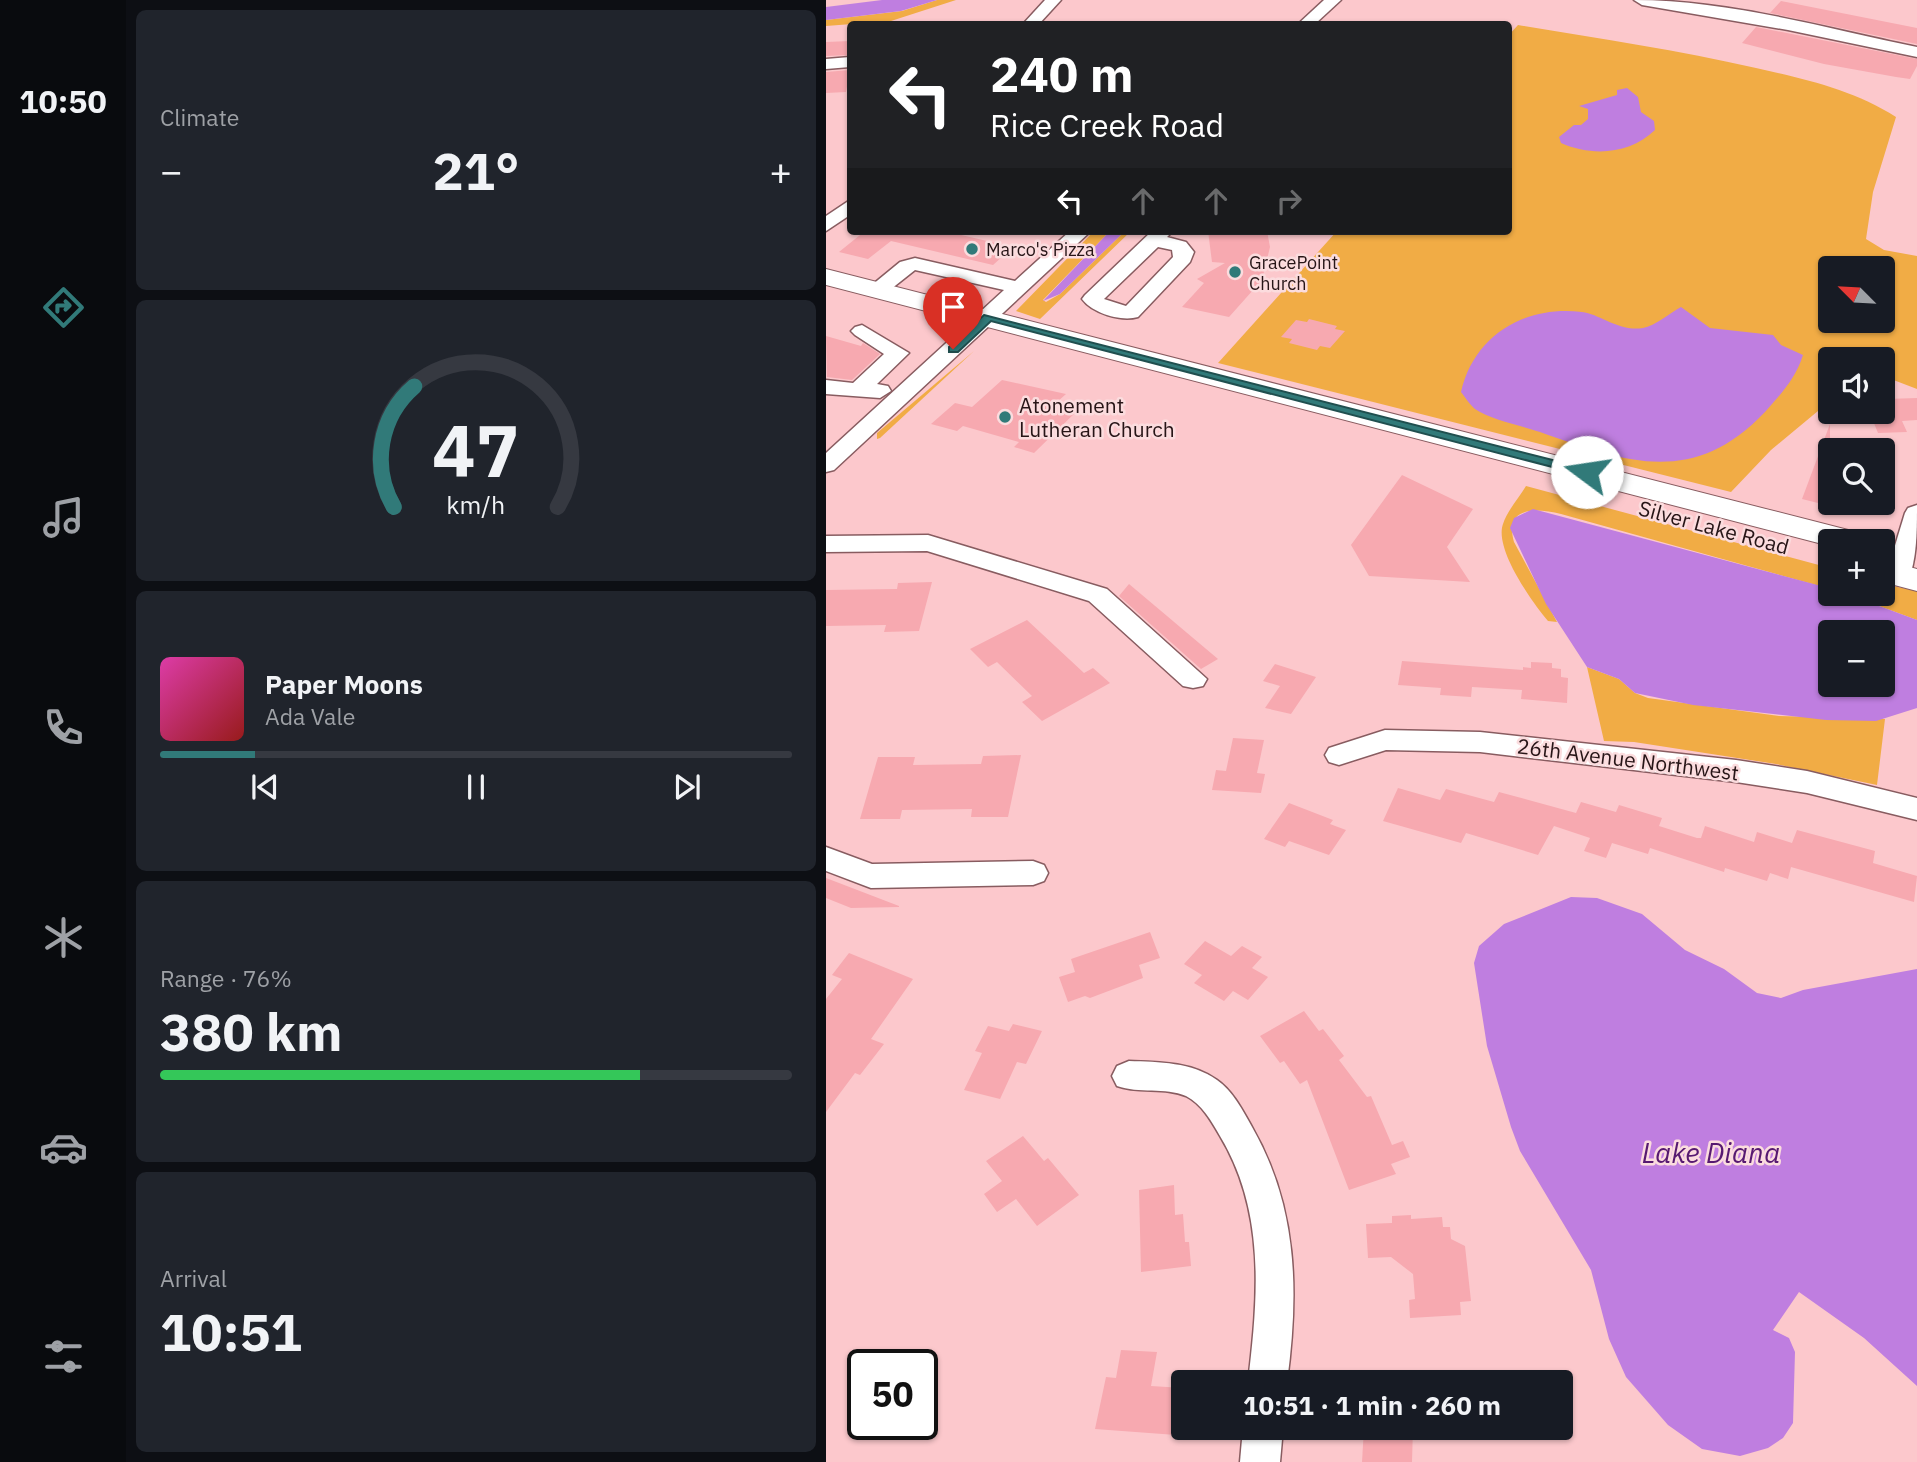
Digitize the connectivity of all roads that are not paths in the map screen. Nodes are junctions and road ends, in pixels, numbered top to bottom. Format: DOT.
graph roads {
  1 [pos="1053,0"];
  2 [pos="1642,0"];
  3 [pos="1741,0"];
  4 [pos="1327,1"];
  5 [pos="1732,15"];
  6 [pos="1034,21"];
  7 [pos="1309,21"];
  8 [pos="1917,52"];
  9 [pos="847,62"];
  10 [pos="826,64"];
  11 [pos="847,208"];
  12 [pos="826,225"];
  13 [pos="1077,235"];
  14 [pos="826,277"];
  15 [pos="1020,288"];
  16 [pos="879,289"];
  17 [pos="826,296"];
  18 [pos="979,325"];
  19 [pos="862,331"];
  20 [pos="862,386"];
  21 [pos="826,387"];
  22 [pos="902,397"];
  23 [pos="826,466"];
  24 [pos="1917,513"];
  25 [pos="1818,533"];
  26 [pos="826,544"];
  27 [pos="1818,555"];
  28 [pos="1900,564"];
  29 [pos="1193,678"];
  30 [pos="1339,755"];
  31 [pos="1917,809"];
  32 [pos="826,859"];
  33 [pos="1033,873"];
  34 [pos="1129,1076"];
  35 [pos="1269,1370"];
  36 [pos="1262,1440"];
  37 [pos="1260,1462"];
  1 -- 6 [label="street"];
  2 -- 5 [label="street"];
  3 -- 5 [label="street"];
  4 -- 7 [label="street"];
  5 -- 8 [label="street"];
  9 -- 10 [label="street"];
  11 -- 12 [label="street"];
  13 -- 15 [label="street"];
  14 -- 16 [label="main road"];
  15 -- 16 [label="street"];
  15 -- 18 [label="street"];
  16 -- 18 [label="main road"];
  17 -- 18 [label="main road, Silver Lake Road"];
  18 -- 22 [label="street"];
  18 -- 25 [label="main road"];
  18 -- 27 [label="main road, Silver Lake Road"];
  19 -- 20 [label="street"];
  20 -- 21 [label="street"];
  20 -- 22 [label="street"];
  22 -- 23 [label="street"];
  24 -- 28 [label="street"];
  26 -- 29 [label="street"];
  30 -- 31 [label="street, 26th Avenue Northwest"];
  32 -- 33 [label="street"];
  34 -- 35 [label="street"];
  36 -- 37 [label="street"];
}
